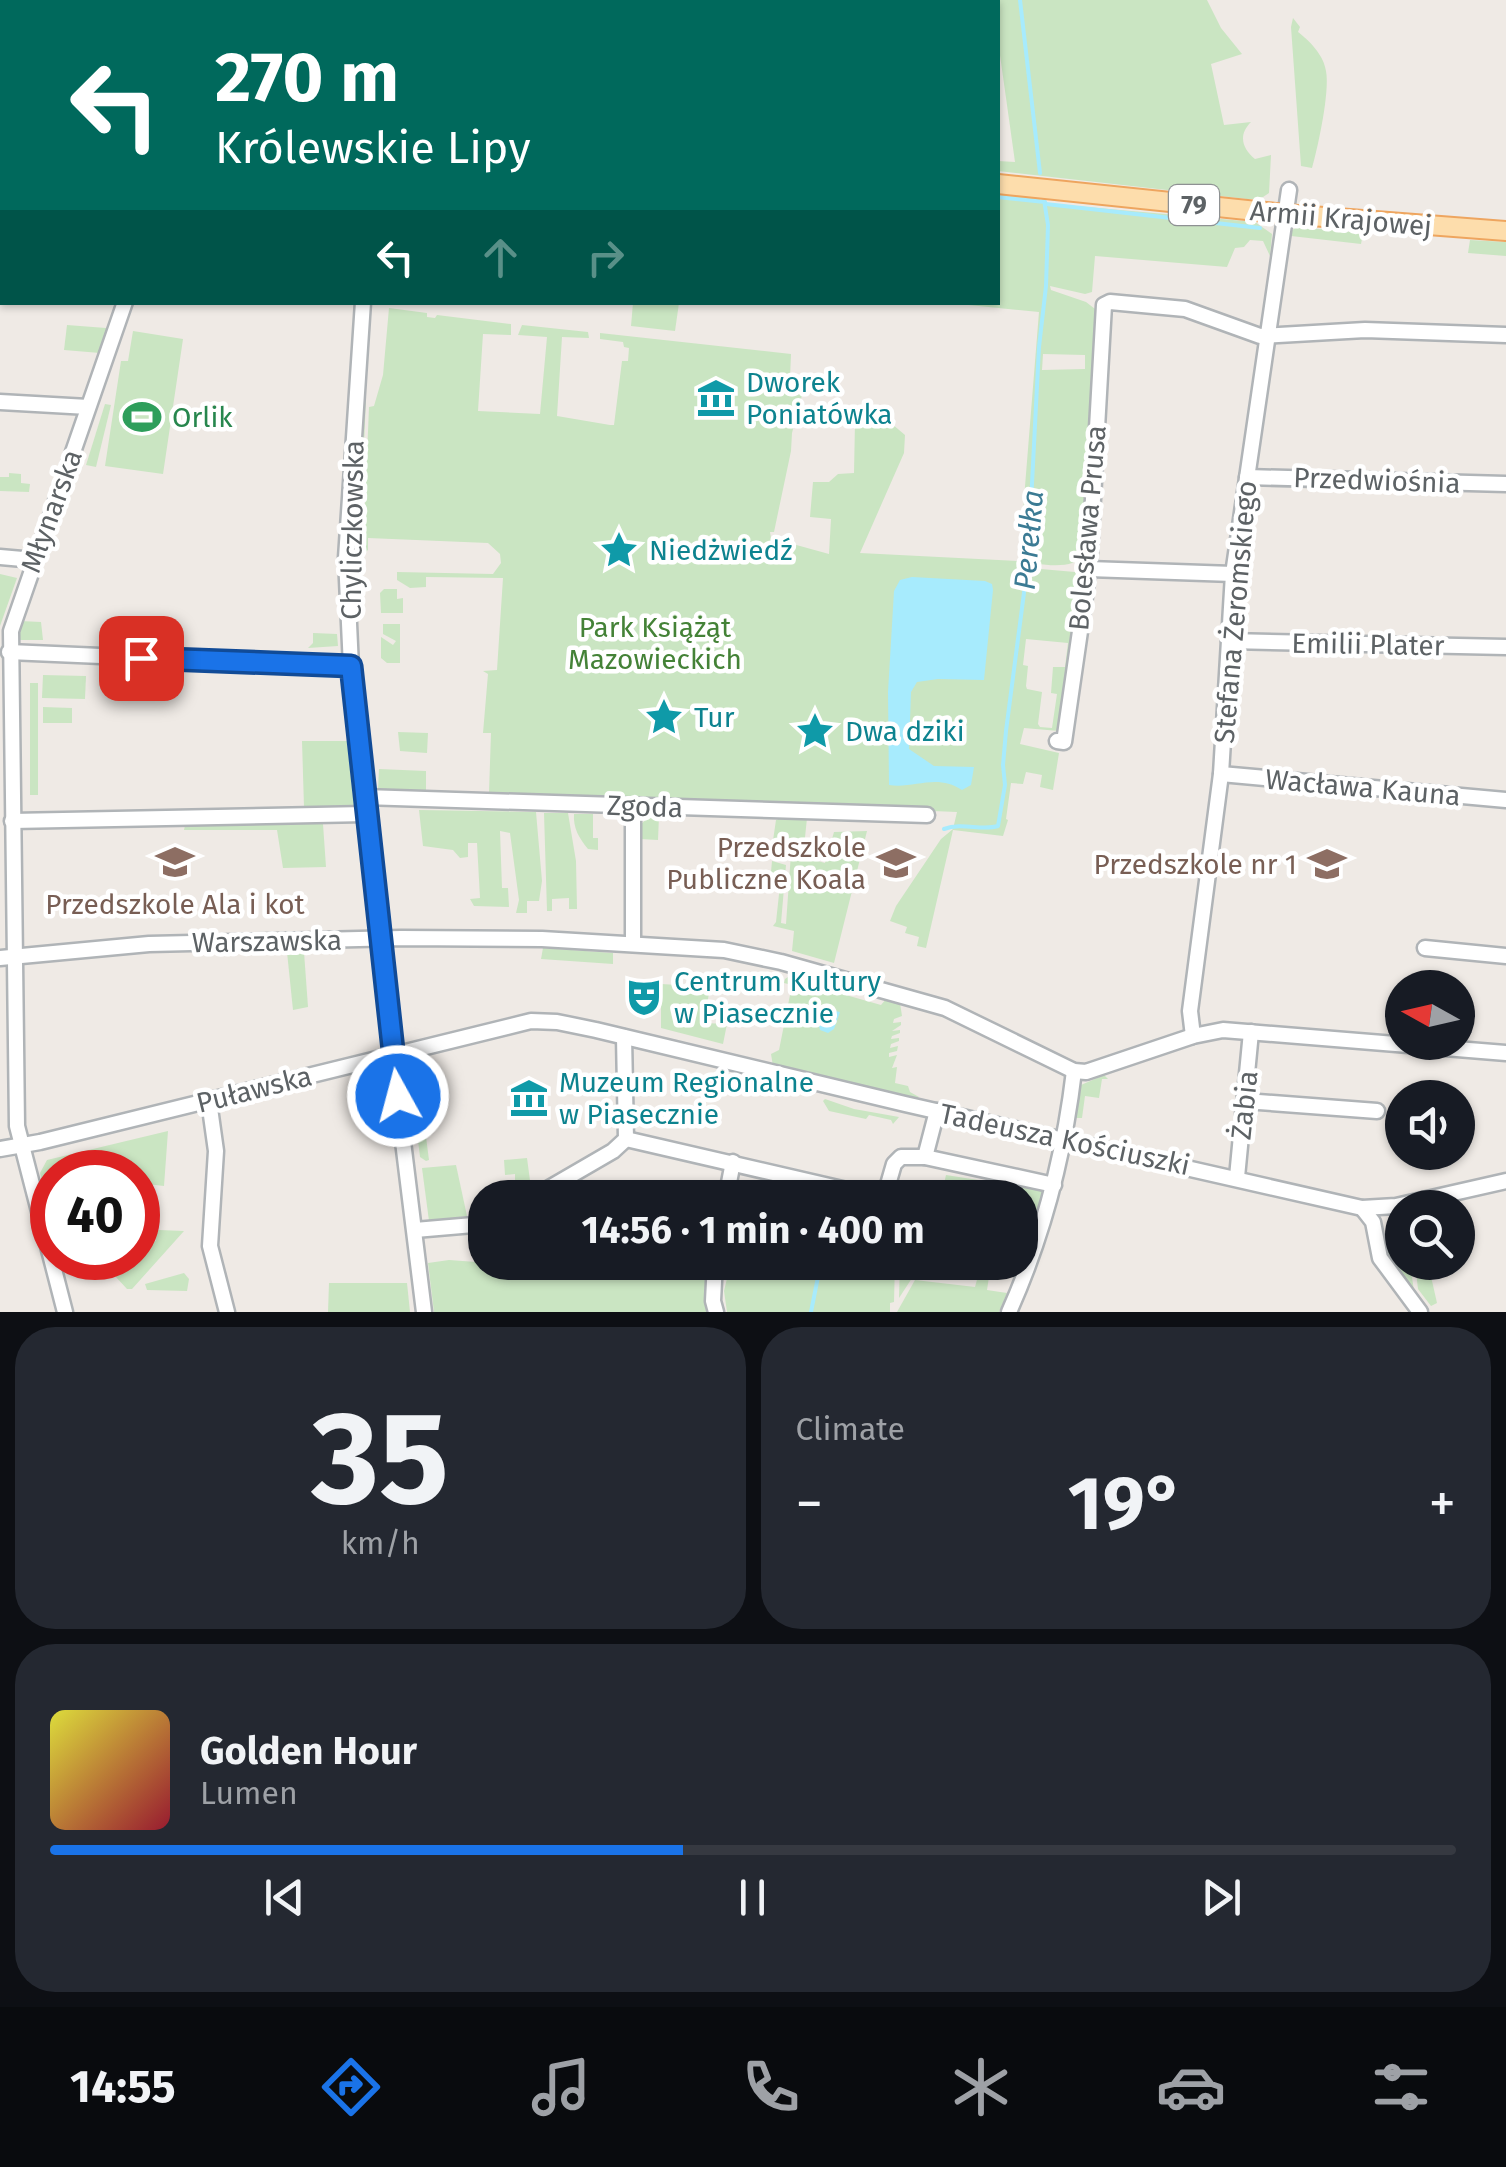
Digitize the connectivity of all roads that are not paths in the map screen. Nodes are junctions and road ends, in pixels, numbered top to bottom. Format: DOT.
graph roads {
  1 [pos="1000,184"];
  2 [pos="1289,190"];
  3 [pos="1286,214"];
  4 [pos="1506,231"];
  5 [pos="124,305"];
  6 [pos="363,305"];
  7 [pos="1506,335"];
  8 [pos="1268,337"];
  9 [pos="0,402"];
  10 [pos="88,407"];
  11 [pos="1247,477"];
  12 [pos="1506,484"];
  13 [pos="0,556"];
  14 [pos="34,560"];
  15 [pos="1088,569"];
  16 [pos="1234,574"];
  17 [pos="1230,641"];
  18 [pos="1506,647"];
  19 [pos="10,652"];
  20 [pos="351,666"];
  21 [pos="1057,742"];
  22 [pos="1221,774"];
  23 [pos="364,797"];
  24 [pos="1506,800"];
  25 [pos="633,806"];
  26 [pos="366,814"];
  27 [pos="927,815"];
  28 [pos="12,821"];
  29 [pos="379,938"];
  30 [pos="633,944"];
  31 [pos="1425,948"];
  32 [pos="1506,956"];
  33 [pos="7,957"];
  34 [pos="1251,1032"];
  35 [pos="1192,1036"];
  36 [pos="624,1037"];
  37 [pos="1506,1053"];
  38 [pos="392,1056"];
  39 [pos="1074,1071"];
  40 [pos="8,1084"];
  41 [pos="209,1101"];
  42 [pos="1245,1101"];
  43 [pos="936,1111"];
  44 [pos="1377,1111"];
  45 [pos="626,1139"];
  46 [pos="1064,1140"];
  47 [pos="24,1144"];
  48 [pos="0,1148"];
  49 [pos="925,1157"];
  50 [pos="734,1162"];
  51 [pos="1236,1177"];
  52 [pos="563,1180"];
  53 [pos="730,1180"];
  54 [pos="1506,1181"];
  55 [pos="1054,1186"];
  56 [pos="1466,1190"];
  57 [pos="1385,1207"];
  58 [pos="1362,1208"];
  59 [pos="1385,1221"];
  60 [pos="468,1225"];
  61 [pos="414,1230"];
  62 [pos="1375,1234"];
  63 [pos="714,1280"];
  64 [pos="66,1312"];
  65 [pos="227,1312"];
  66 [pos="424,1312"];
  67 [pos="716,1312"];
  68 [pos="1009,1312"];
  69 [pos="1420,1312"];
  1 -- 3 [label="main road, Armii Krajowej / 79"];
  2 -- 3 [label="street, Stefana Żeromskiego"];
  3 -- 4 [label="main road, Armii Krajowej / 79"];
  3 -- 8 [label="street, Stefana Żeromskiego"];
  5 -- 10 [label="street, Młynarska"];
  6 -- 20 [label="street, Chyliczkowska"];
  7 -- 8 [label="street"];
  8 -- 11 [label="street, Stefana Żeromskiego"];
  8 -- 15 [label="street, Bolesława Prusa"];
  9 -- 10 [label="street"];
  10 -- 14 [label="street, Młynarska"];
  11 -- 12 [label="street, Przedwiośnia"];
  11 -- 16 [label="street, Stefana Żeromskiego"];
  13 -- 14 [label="street"];
  14 -- 19 [label="street, Młynarska"];
  15 -- 16 [label="street"];
  15 -- 21 [label="street, Bolesława Prusa"];
  16 -- 17 [label="street, Stefana Żeromskiego"];
  17 -- 18 [label="street, Emilii Plater"];
  17 -- 22 [label="street, Stefana Żeromskiego"];
  19 -- 20 [label="street"];
  19 -- 28 [label="street, Młynarska"];
  20 -- 23 [label="street, Chyliczkowska"];
  22 -- 24 [label="street, Wacława Kauna"];
  22 -- 35 [label="street, Stefana Żeromskiego"];
  23 -- 25 [label="street, Zgoda"];
  23 -- 26 [label="street, Chyliczkowska"];
  25 -- 27 [label="street, Zgoda"];
  25 -- 30 [label="street"];
  26 -- 28 [label="street"];
  26 -- 29 [label="street, Chyliczkowska"];
  28 -- 33 [label="street, Młynarska"];
  29 -- 30 [label="street, Warszawska"];
  29 -- 33 [label="street, Warszawska"];
  29 -- 38 [label="street, Chyliczkowska"];
  30 -- 39 [label="street, Warszawska"];
  31 -- 32 [label="street"];
  33 -- 40 [label="street, Młynarska"];
  34 -- 35 [label="street"];
  34 -- 37 [label="street"];
  34 -- 42 [label="street, Żabia"];
  35 -- 39 [label="street"];
  36 -- 38 [label="street, Puławska"];
  36 -- 43 [label="street, Tadeusza Kościuszki"];
  36 -- 45 [label="street"];
  38 -- 41 [label="street, Puławska"];
  38 -- 61 [label="street, Chyliczkowska"];
  39 -- 46 [label="street"];
  40 -- 47 [label="street, Młynarska"];
  41 -- 47 [label="street, Puławska"];
  41 -- 65 [label="street"];
  42 -- 44 [label="street"];
  42 -- 51 [label="street, Żabia"];
  43 -- 46 [label="street, Tadeusza Kościuszki"];
  43 -- 49 [label="street"];
  45 -- 50 [label="street"];
  45 -- 52 [label="street"];
  46 -- 51 [label="street, Tadeusza Kościuszki"];
  46 -- 55 [label="street"];
  47 -- 48 [label="street, Puławska"];
  47 -- 64 [label="street, Młynarska"];
  49 -- 50 [label="street"];
  49 -- 55 [label="street"];
  50 -- 53 [label="street"];
  51 -- 58 [label="street, Tadeusza Kościuszki"];
  54 -- 56 [label="street, Tadeusza Kościuszki"];
  55 -- 68 [label="street"];
  57 -- 58 [label="street, Tadeusza Kościuszki"];
  58 -- 62 [label="street"];
  59 -- 62 [label="street"];
  60 -- 61 [label="street"];
  61 -- 66 [label="street, Chyliczkowska"];
  62 -- 69 [label="street"];
  63 -- 67 [label="street"];
}
